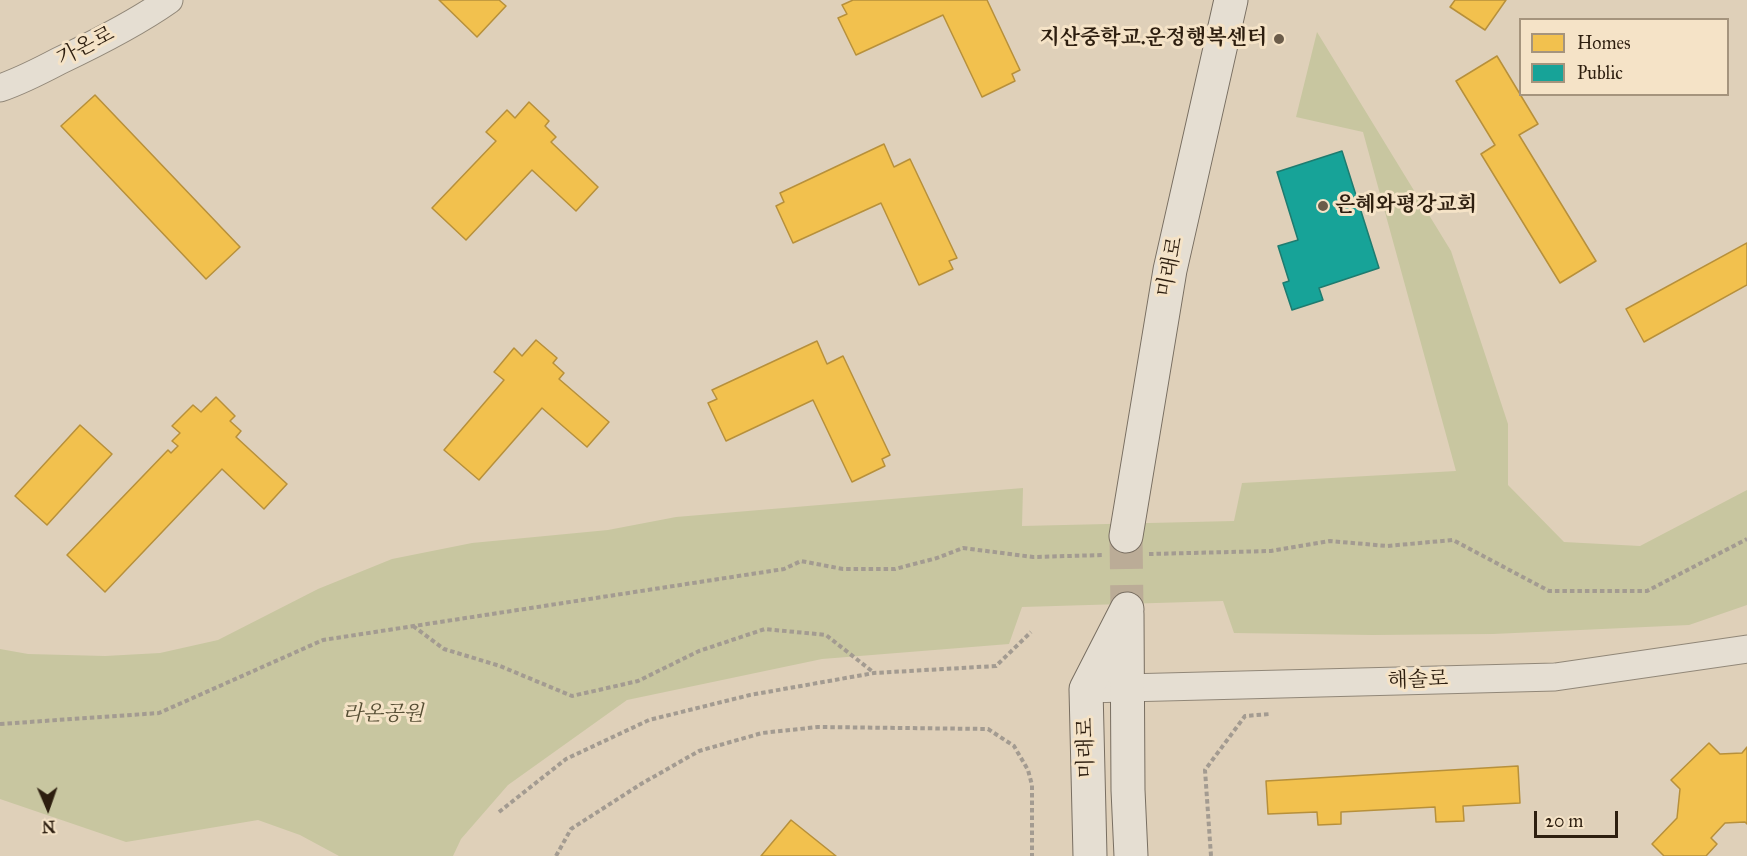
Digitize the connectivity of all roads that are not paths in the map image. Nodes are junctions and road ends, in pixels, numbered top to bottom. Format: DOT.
graph roads {
  1 [pos="169,0"];
  2 [pos="1231,0"];
  3 [pos="0,88"];
  4 [pos="1123,549"];
  5 [pos="1747,649"];
  6 [pos="1128,688"];
  7 [pos="1086,689"];
  8 [pos="1090,856"];
  9 [pos="1131,856"];
  1 -- 3 [label="street, 가온로"];
  2 -- 4 [label="main road, 미래로"];
  5 -- 6 [label="street, 해솔로"];
  6 -- 7 [label="street, 해솔로"];
  6 -- 7 [label="main road, 미래로"];
  6 -- 9 [label="main road, 미래로"];
  7 -- 8 [label="main road, 미래로"];
}
